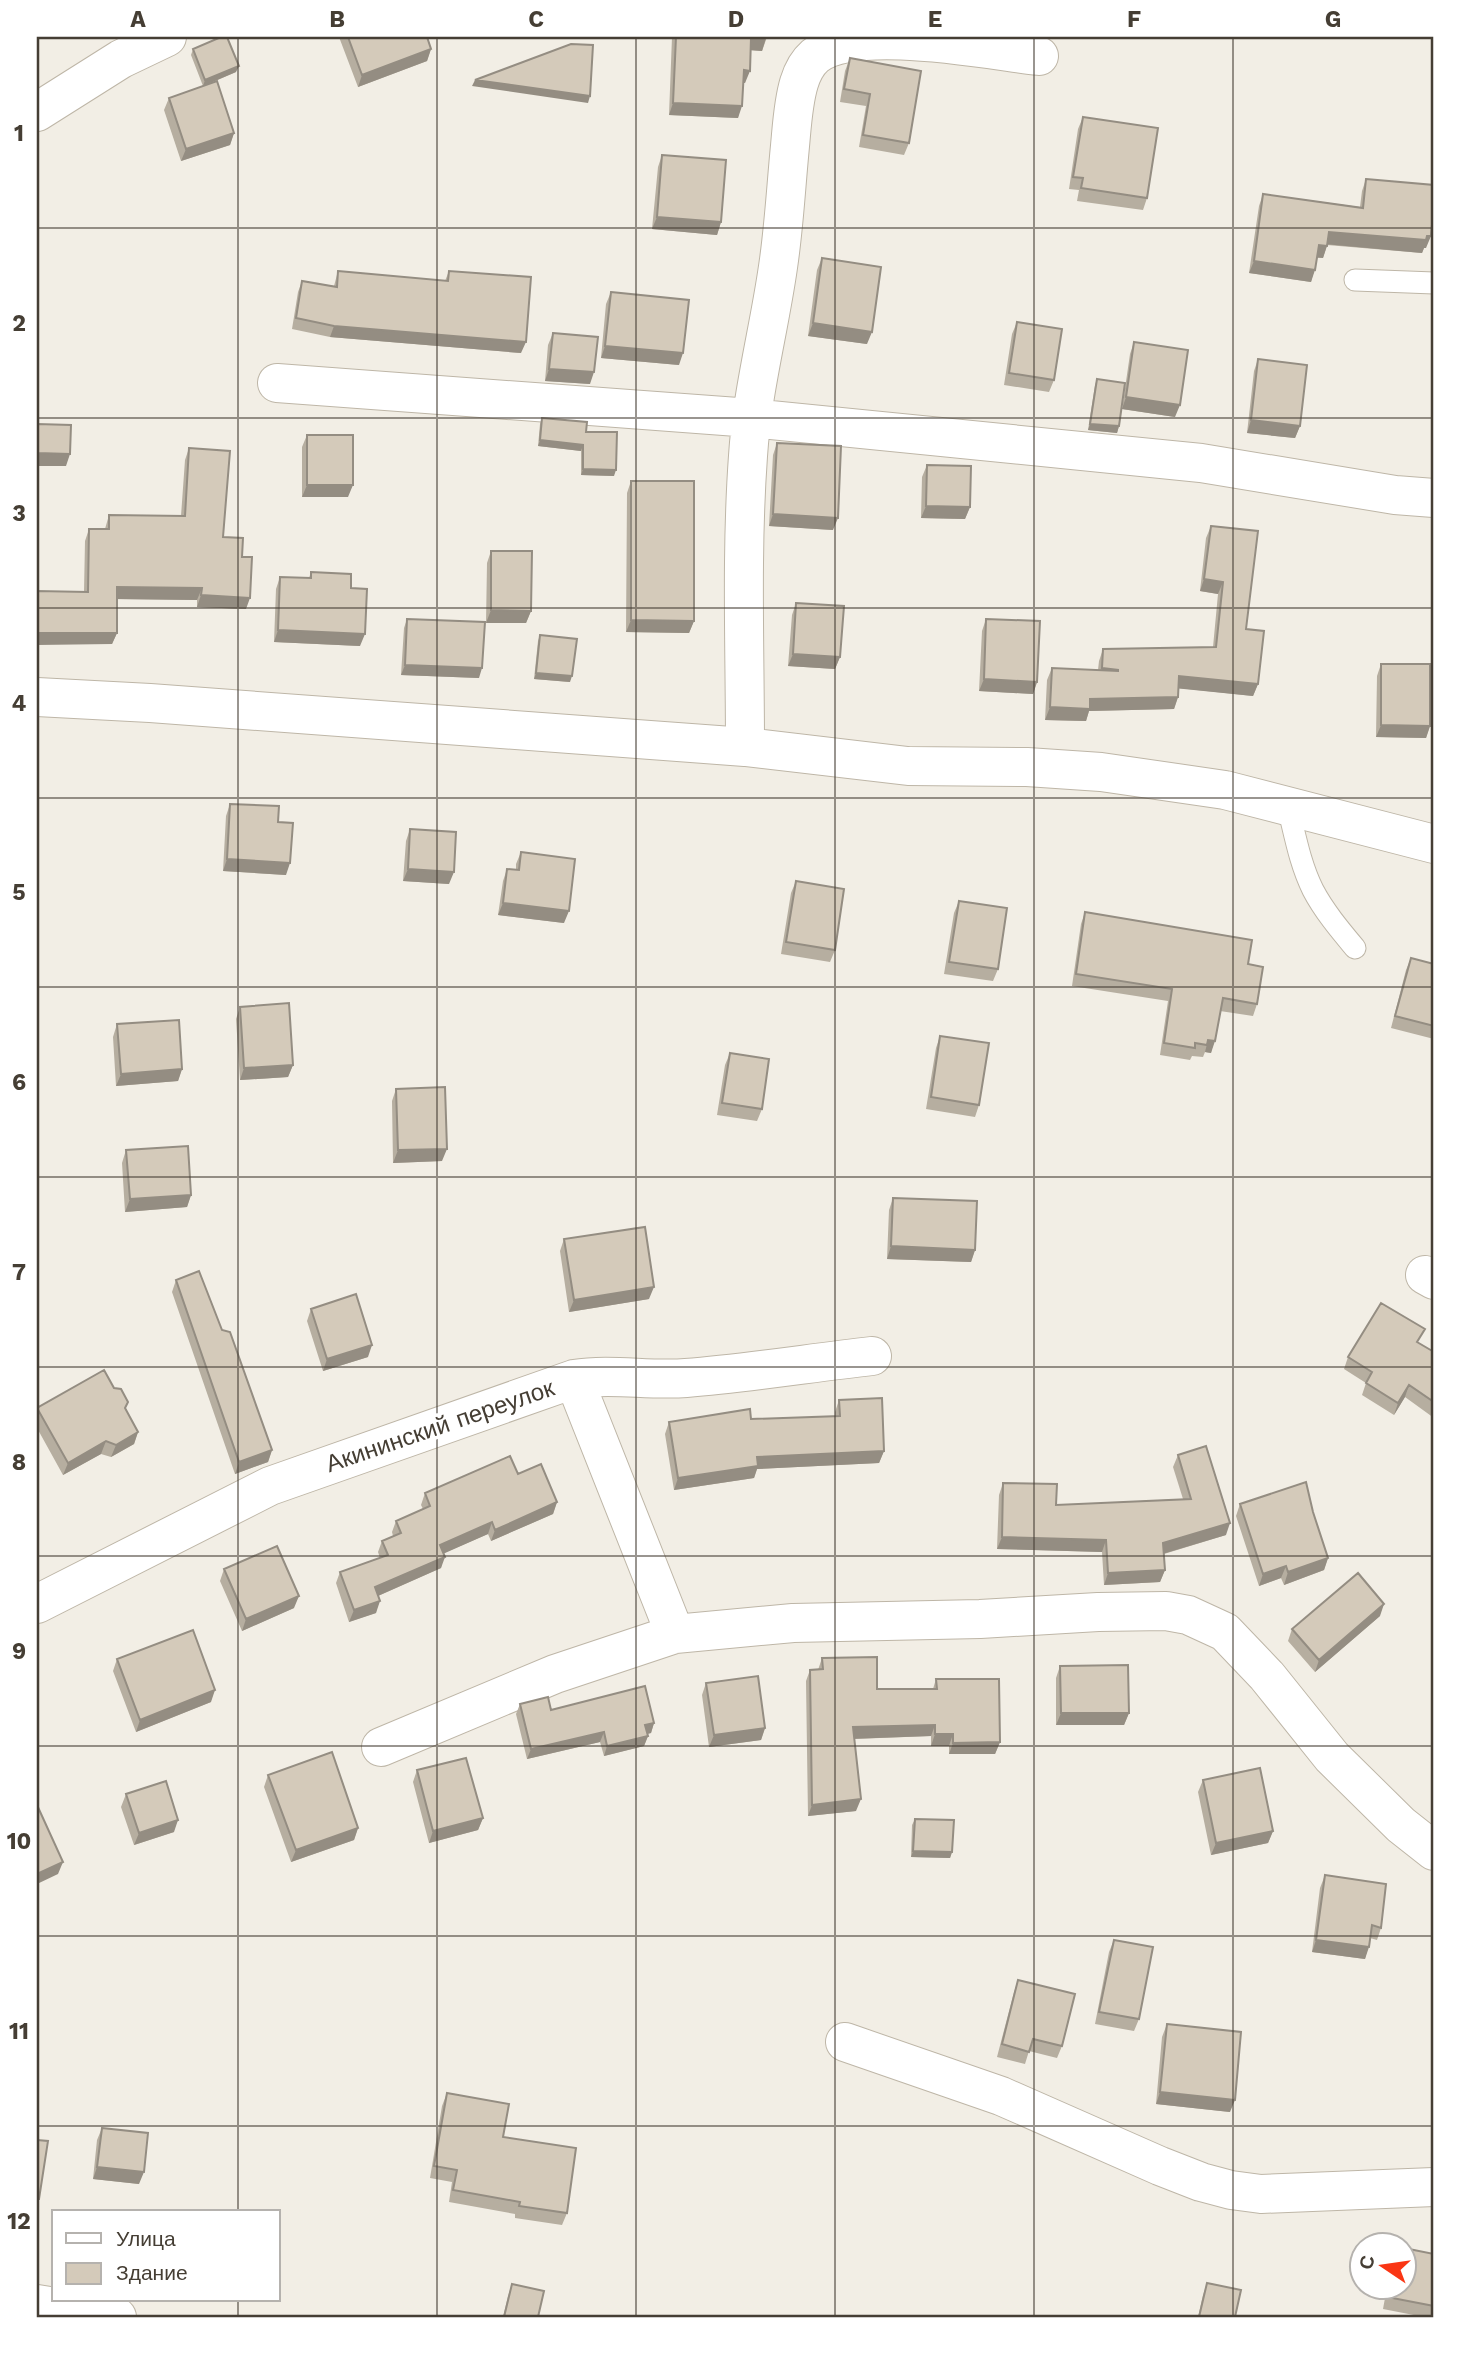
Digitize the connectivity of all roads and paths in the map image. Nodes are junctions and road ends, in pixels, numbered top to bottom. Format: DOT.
graph roads {
  1 [pos="167,37"];
  2 [pos="121,48"];
  3 [pos="1039,56"];
  4 [pos="37,112"];
  5 [pos="1355,280"];
  6 [pos="1434,283"];
  7 [pos="277,383"];
  8 [pos="751,418"];
  9 [pos="1434,498"];
  10 [pos="37,697"];
  11 [pos="745,747"];
  12 [pos="1288,807"];
  13 [pos="1434,844"];
  14 [pos="1355,948"];
  15 [pos="872,1356"];
  16 [pos="574,1379"];
  17 [pos="37,1604"];
  18 [pos="675,1634"];
  19 [pos="381,1747"];
  20 [pos="1434,1851"];
  21 [pos="845,2042"];
  22 [pos="1434,2188"];
  23 [pos="37,2304"];
  24 [pos="117,2317"];
  1 -- 2 [label="street"];
  2 -- 4 [label="street"];
  3 -- 8 [label="street"];
  5 -- 6 [label="lane"];
  7 -- 8 [label="street"];
  8 -- 9 [label="street"];
  8 -- 11 [label="street"];
  10 -- 11 [label="street"];
  11 -- 12 [label="street"];
  12 -- 13 [label="street"];
  12 -- 14 [label="lane"];
  15 -- 16 [label="street, Акининский переулок"];
  16 -- 17 [label="street, Акининский переулок"];
  16 -- 18 [label="street"];
  18 -- 19 [label="street"];
  18 -- 20 [label="street"];
  21 -- 22 [label="street"];
  23 -- 24 [label="street"];
}
